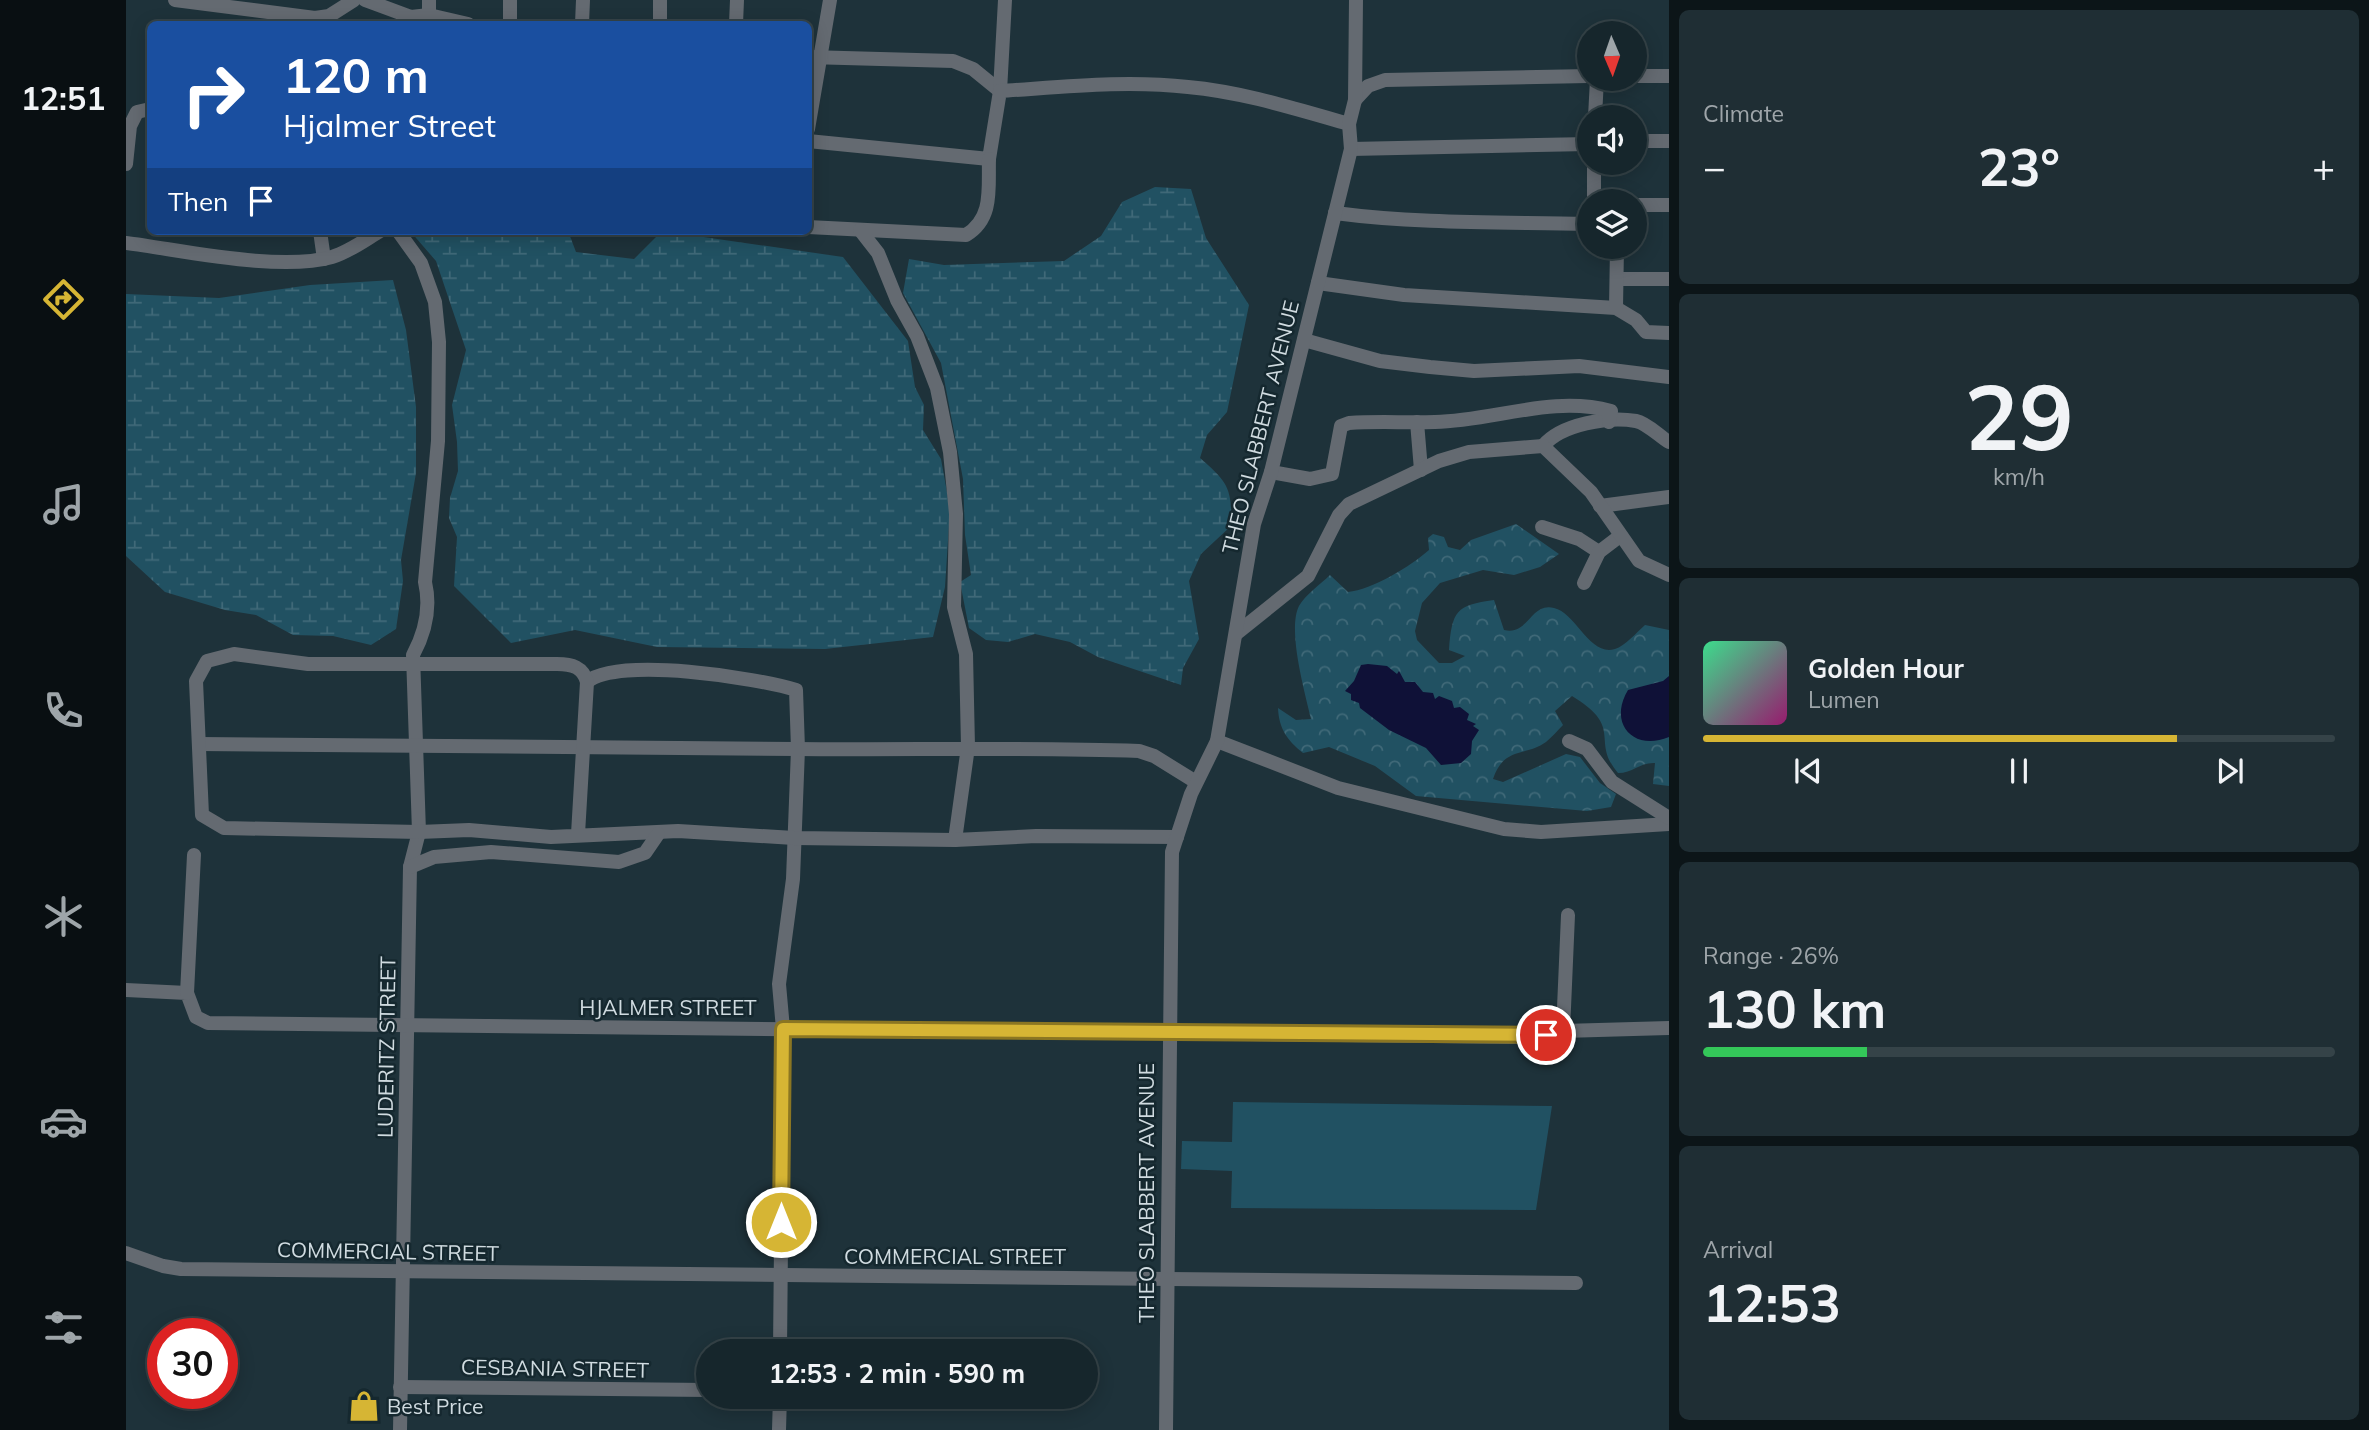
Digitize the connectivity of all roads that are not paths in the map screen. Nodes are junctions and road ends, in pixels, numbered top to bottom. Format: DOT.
graph roads {
  1 [pos="175,0"];
  2 [pos="355,0"];
  3 [pos="365,0"];
  4 [pos="510,0"];
  5 [pos="583,0"];
  6 [pos="660,0"];
  7 [pos="737,0"];
  8 [pos="830,0"];
  9 [pos="1005,0"];
  10 [pos="1356,0"];
  11 [pos="429,13"];
  12 [pos="299,20"];
  13 [pos="457,21"];
  14 [pos="510,21"];
  15 [pos="582,21"];
  16 [pos="660,21"];
  17 [pos="736,21"];
  18 [pos="814,58"];
  19 [pos="1577,76"];
  20 [pos="1647,76"];
  21 [pos="1669,76"];
  22 [pos="812,82"];
  23 [pos="1000,91"];
  24 [pos="1355,100"];
  25 [pos="147,109"];
  26 [pos="1349,124"];
  27 [pos="812,141"];
  28 [pos="1647,141"];
  29 [pos="1669,141"];
  30 [pos="1577,144"];
  31 [pos="1351,149"];
  32 [pos="989,159"];
  33 [pos="126,164"];
  34 [pos="1647,205"];
  35 [pos="1669,205"];
  36 [pos="1335,214"];
  37 [pos="1577,224"];
  38 [pos="812,227"];
  39 [pos="860,230"];
  40 [pos="321,235"];
  41 [pos="373,235"];
  42 [pos="401,235"];
  43 [pos="126,243"];
  44 [pos="324,259"];
  45 [pos="1617,259"];
  46 [pos="1617,279"];
  47 [pos="1669,279"];
  48 [pos="1318,283"];
  49 [pos="1616,308"];
  50 [pos="1669,333"];
  51 [pos="1304,341"];
  52 [pos="1669,377"];
  53 [pos="1417,422"];
  54 [pos="1609,422"];
  55 [pos="1669,442"];
  56 [pos="1543,446"];
  57 [pos="1421,470"];
  58 [pos="1271,472"];
  59 [pos="1669,497"];
  60 [pos="1600,506"];
  61 [pos="1542,527"];
  62 [pos="1620,536"];
  63 [pos="1599,552"];
  64 [pos="1669,575"];
  65 [pos="1584,583"];
  66 [pos="1237,633"];
  67 [pos="414,665"];
  68 [pos="587,682"];
  69 [pos="1217,741"];
  70 [pos="1569,741"];
  71 [pos="199,744"];
  72 [pos="418,744"];
  73 [pos="585,744"];
  74 [pos="968,747"];
  75 [pos="798,749"];
  76 [pos="1196,782"];
  77 [pos="1669,818"];
  78 [pos="1669,824"];
  79 [pos="419,832"];
  80 [pos="578,834"];
  81 [pos="658,834"];
  82 [pos="551,837"];
  83 [pos="1177,837"];
  84 [pos="794,838"];
  85 [pos="955,840"];
  86 [pos="194,855"];
  87 [pos="523,856"];
  88 [pos="410,867"];
  89 [pos="1568,915"];
  90 [pos="126,990"];
  91 [pos="187,993"];
  92 [pos="406,1026"];
  93 [pos="1669,1028"];
  94 [pos="783,1029"];
  95 [pos="1168,1031"];
  96 [pos="1563,1031"];
  97 [pos="126,1253"];
  98 [pos="403,1272"];
  99 [pos="781,1277"];
  100 [pos="1166,1278"];
  101 [pos="1576,1283"];
  102 [pos="780,1339"];
  103 [pos="400,1387"];
  104 [pos="696,1391"];
  105 [pos="780,1409"];
  106 [pos="400,1430"];
  107 [pos="779,1430"];
  108 [pos="1166,1430"];
  1 -- 12 [label="street"];
  2 -- 12 [label="street"];
  3 -- 11 [label="street"];
  4 -- 14 [label="street"];
  5 -- 15 [label="street"];
  6 -- 16 [label="street"];
  7 -- 17 [label="street"];
  8 -- 18 [label="street"];
  9 -- 23 [label="street"];
  10 -- 24 [label="street, THEO SLABBERT AVENUE"];
  11 -- 13 [label="street"];
  18 -- 22 [label="street"];
  18 -- 23 [label="street"];
  19 -- 24 [label="street"];
  20 -- 21 [label="street"];
  23 -- 26 [label="street"];
  23 -- 32 [label="street"];
  24 -- 26 [label="street, THEO SLABBERT AVENUE"];
  25 -- 33 [label="street"];
  26 -- 31 [label="street, THEO SLABBERT AVENUE"];
  27 -- 32 [label="street"];
  28 -- 29 [label="street"];
  30 -- 31 [label="street"];
  31 -- 36 [label="street, THEO SLABBERT AVENUE"];
  32 -- 39 [label="street"];
  34 -- 35 [label="street"];
  36 -- 37 [label="street"];
  36 -- 48 [label="street, THEO SLABBERT AVENUE"];
  38 -- 39 [label="street"];
  39 -- 74 [label="street"];
  40 -- 44 [label="street"];
  41 -- 44 [label="street"];
  42 -- 67 [label="street"];
  43 -- 44 [label="street"];
  45 -- 46 [label="street"];
  46 -- 47 [label="street"];
  46 -- 49 [label="street"];
  48 -- 49 [label="street"];
  48 -- 51 [label="street, THEO SLABBERT AVENUE"];
  49 -- 50 [label="street"];
  51 -- 52 [label="street"];
  51 -- 58 [label="street, THEO SLABBERT AVENUE"];
  53 -- 54 [label="street"];
  53 -- 57 [label="street"];
  53 -- 58 [label="street"];
  54 -- 55 [label="street"];
  54 -- 56 [label="street"];
  56 -- 57 [label="street"];
  56 -- 60 [label="street"];
  57 -- 66 [label="street"];
  58 -- 66 [label="street, THEO SLABBERT AVENUE"];
  59 -- 60 [label="street"];
  60 -- 62 [label="street"];
  61 -- 63 [label="street"];
  62 -- 63 [label="street"];
  62 -- 64 [label="street"];
  63 -- 65 [label="street"];
  66 -- 69 [label="street, THEO SLABBERT AVENUE"];
  67 -- 68 [label="street"];
  67 -- 71 [label="street"];
  67 -- 72 [label="street, LUDERITZ STREET"];
  68 -- 73 [label="street"];
  68 -- 75 [label="street"];
  69 -- 76 [label="street, THEO SLABBERT AVENUE"];
  69 -- 78 [label="street"];
  70 -- 77 [label="street"];
  71 -- 72 [label="street"];
  71 -- 79 [label="street"];
  72 -- 73 [label="street"];
  72 -- 79 [label="street, LUDERITZ STREET"];
  73 -- 75 [label="street"];
  73 -- 80 [label="street"];
  74 -- 75 [label="street"];
  74 -- 76 [label="street"];
  74 -- 85 [label="street"];
  75 -- 84 [label="street"];
  76 -- 83 [label="street, THEO SLABBERT AVENUE"];
  79 -- 82 [label="street"];
  79 -- 88 [label="street, LUDERITZ STREET"];
  80 -- 81 [label="street"];
  80 -- 82 [label="street"];
  81 -- 84 [label="street"];
  81 -- 87 [label="street"];
  82 -- 87 [label="street"];
  83 -- 85 [label="street"];
  83 -- 95 [label="street, THEO SLABBERT AVENUE"];
  84 -- 85 [label="street"];
  84 -- 94 [label="street"];
  86 -- 91 [label="street"];
  87 -- 88 [label="street"];
  88 -- 92 [label="street, LUDERITZ STREET"];
  89 -- 96 [label="street"];
  90 -- 91 [label="street"];
  91 -- 92 [label="street, HJALMER STREET"];
  92 -- 94 [label="street, HJALMER STREET"];
  92 -- 98 [label="street, LUDERITZ STREET"];
  93 -- 96 [label="street, HJALMER STREET"];
  94 -- 95 [label="street, HJALMER STREET"];
  94 -- 99 [label="street"];
  95 -- 96 [label="street, HJALMER STREET"];
  95 -- 100 [label="street, THEO SLABBERT AVENUE"];
  97 -- 98 [label="street, COMMERCIAL STREET"];
  98 -- 99 [label="street, COMMERCIAL STREET"];
  98 -- 103 [label="street, LUDERITZ STREET"];
  99 -- 100 [label="street, COMMERCIAL STREET"];
  99 -- 102 [label="street"];
  100 -- 101 [label="street, COMMERCIAL STREET"];
  100 -- 108 [label="street, THEO SLABBERT AVENUE"];
  103 -- 104 [label="street, CESBANIA STREET"];
  103 -- 106 [label="street, LUDERITZ STREET"];
  105 -- 107 [label="street"];
}
